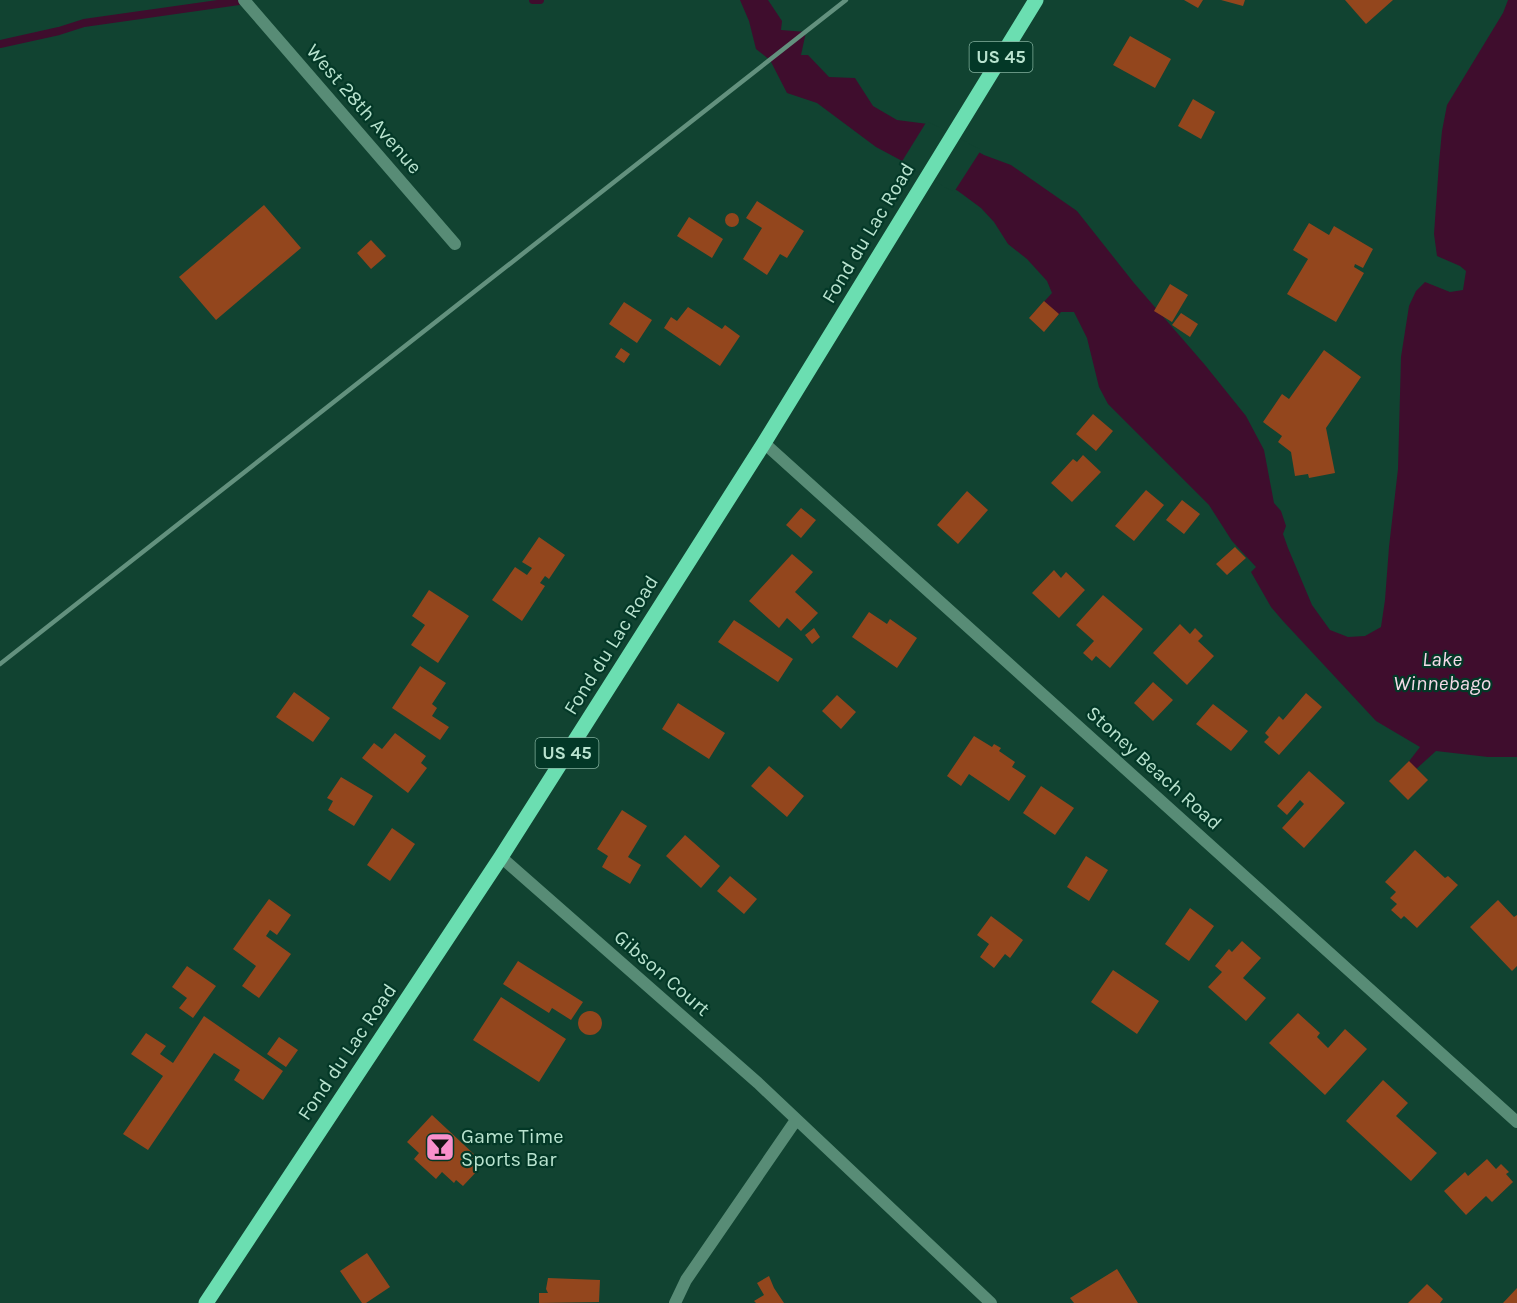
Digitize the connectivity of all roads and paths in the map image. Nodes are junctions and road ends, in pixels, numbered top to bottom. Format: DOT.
graph roads {
  1 [pos="244,0"];
  2 [pos="1036,0"];
  3 [pos="455,244"];
  4 [pos="764,443"];
  5 [pos="501,857"];
  6 [pos="796,1120"];
  7 [pos="1517,1122"];
  8 [pos="206,1303"];
  9 [pos="675,1303"];
  10 [pos="991,1303"];
  1 -- 3 [label="street, West 28th Avenue"];
  2 -- 4 [label="main road, Fond du Lac Road / US 45"];
  4 -- 5 [label="main road, Fond du Lac Road / US 45"];
  4 -- 7 [label="street, Stoney Beach Road"];
  5 -- 6 [label="street, Gibson Court"];
  5 -- 8 [label="main road, Fond du Lac Road / US 45"];
  6 -- 9 [label="street"];
  6 -- 10 [label="street, Gibson Court"];
}
